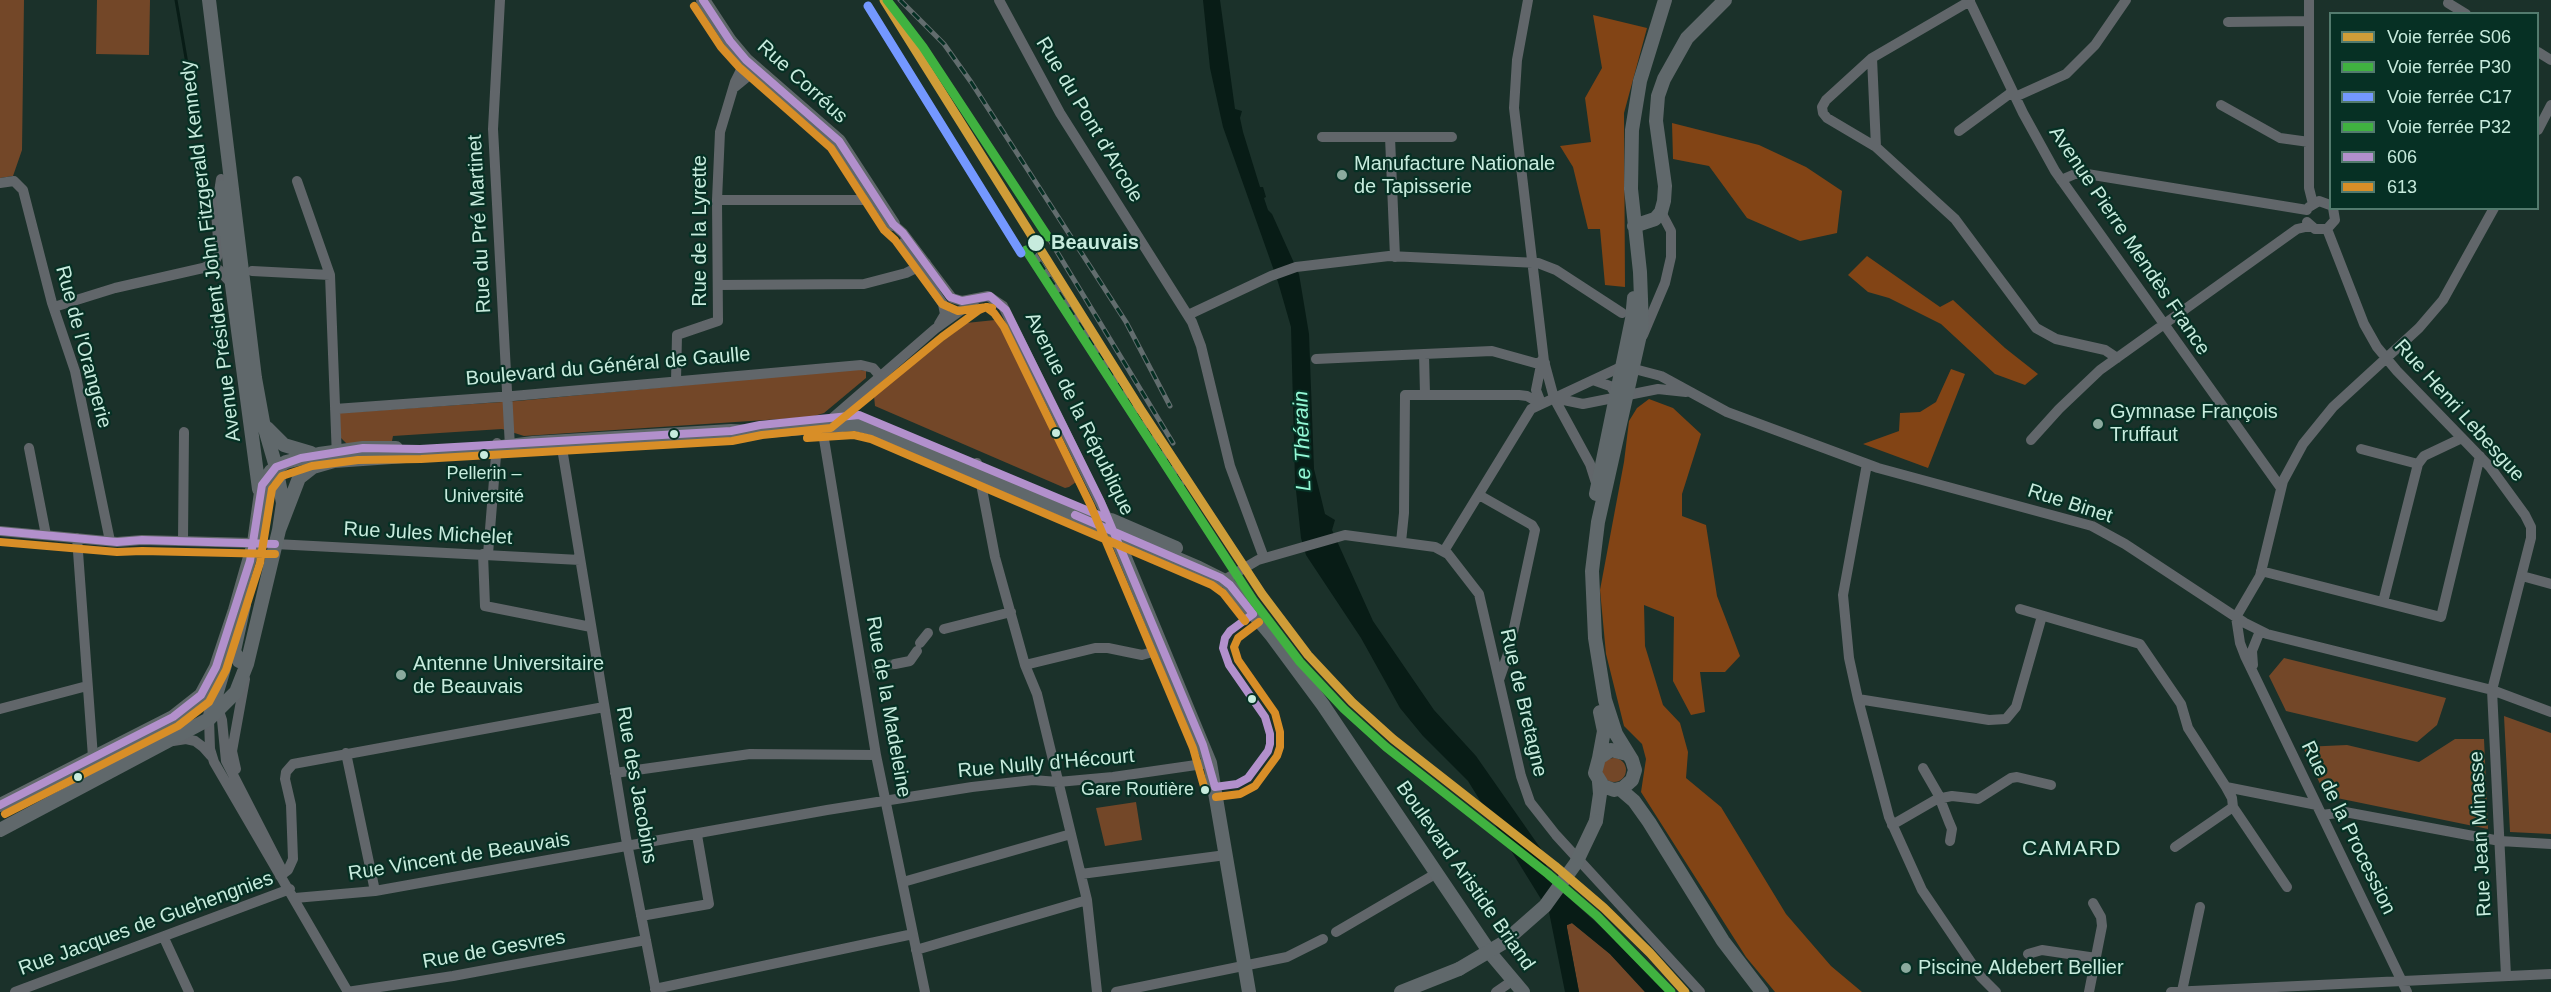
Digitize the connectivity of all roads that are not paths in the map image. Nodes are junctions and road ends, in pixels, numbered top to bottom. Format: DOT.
graph roads {
  1 [pos="200,0"];
  2 [pos="209,0"];
  3 [pos="500,0"];
  4 [pos="703,0"];
  5 [pos="999,0"];
  6 [pos="1528,0"];
  7 [pos="1665,0"];
  8 [pos="1725,0"];
  9 [pos="2126,0"];
  10 [pos="2309,0"];
  11 [pos="1970,1"];
  12 [pos="2449,2"];
  13 [pos="2463,12"];
  14 [pos="2309,21"];
  15 [pos="2228,22"];
  16 [pos="1872,58"];
  17 [pos="752,65"];
  18 [pos="2014,95"];
  19 [pos="2221,105"];
  20 [pos="2551,105"];
  21 [pos="2539,128"];
  22 [pos="1959,131"];
  23 [pos="1322,137"];
  24 [pos="1390,137"];
  25 [pos="1452,137"];
  26 [pos="2309,142"];
  27 [pos="1876,147"];
  28 [pos="221,179"];
  29 [pos="2061,180"];
  30 [pos="297,181"];
  31 [pos="0,183"];
  32 [pos="717,200"];
  33 [pos="878,200"];
  34 [pos="2329,204"];
  35 [pos="2310,207"];
  36 [pos="2332,210"];
  37 [pos="2493,210"];
  38 [pos="1660,212"];
  39 [pos="893,224"];
  40 [pos="2310,226"];
  41 [pos="2327,229"];
  42 [pos="1635,232"];
  43 [pos="1395,256"];
  44 [pos="1532,262"];
  45 [pos="922,265"];
  46 [pos="203,268"];
  47 [pos="252,270"];
  48 [pos="330,275"];
  49 [pos="232,285"];
  50 [pos="718,285"];
  51 [pos="948,295"];
  52 [pos="978,298"];
  53 [pos="54,307"];
  54 [pos="1622,313"];
  55 [pos="1188,315"];
  56 [pos="2163,325"];
  57 [pos="935,329"];
  58 [pos="1424,354"];
  59 [pos="2385,357"];
  60 [pos="1631,358"];
  61 [pos="2117,358"];
  62 [pos="1316,359"];
  63 [pos="1543,363"];
  64 [pos="880,376"];
  65 [pos="1593,380"];
  66 [pos="676,381"];
  67 [pos="1425,394"];
  68 [pos="1693,394"];
  69 [pos="507,396"];
  70 [pos="1620,396"];
  71 [pos="1554,398"];
  72 [pos="852,399"];
  73 [pos="1541,404"];
  74 [pos="335,409"];
  75 [pos="845,421"];
  76 [pos="262,422"];
  77 [pos="825,422"];
  78 [pos="184,432"];
  79 [pos="2462,438"];
  80 [pos="2031,440"];
  81 [pos="561,442"];
  82 [pos="503,446"];
  83 [pos="29,448"];
  84 [pos="2361,449"];
  85 [pos="319,454"];
  86 [pos="337,456"];
  87 [pos="2480,456"];
  88 [pos="1867,464"];
  89 [pos="2418,464"];
  90 [pos="276,467"];
  91 [pos="978,469"];
  92 [pos="1597,486"];
  93 [pos="2281,488"];
  94 [pos="1479,495"];
  95 [pos="259,498"];
  96 [pos="1111,525"];
  97 [pos="279,530"];
  98 [pos="0,531"];
  99 [pos="46,535"];
  100 [pos="77,538"];
  101 [pos="110,541"];
  102 [pos="183,541"];
  103 [pos="1401,542"];
  104 [pos="254,543"];
  105 [pos="275,544"];
  106 [pos="1444,551"];
  107 [pos="485,554"];
  108 [pos="1264,558"];
  109 [pos="580,560"];
  110 [pos="250,561"];
  111 [pos="2261,571"];
  112 [pos="2522,576"];
  113 [pos="1227,578"];
  114 [pos="2551,584"];
  115 [pos="2383,602"];
  116 [pos="2020,609"];
  117 [pos="235,610"];
  118 [pos="1011,612"];
  119 [pos="2043,616"];
  120 [pos="2236,617"];
  121 [pos="591,627"];
  122 [pos="944,629"];
  123 [pos="2259,631"];
  124 [pos="928,633"];
  125 [pos="1163,649"];
  126 [pos="247,664"];
  127 [pos="895,664"];
  128 [pos="1025,665"];
  129 [pos="1499,680"];
  130 [pos="2257,680"];
  131 [pos="87,686"];
  132 [pos="2492,690"];
  133 [pos="1858,699"];
  134 [pos="192,704"];
  135 [pos="604,707"];
  136 [pos="0,709"];
  137 [pos="214,711"];
  138 [pos="2551,712"];
  139 [pos="156,746"];
  140 [pos="346,753"];
  141 [pos="1627,754"];
  142 [pos="876,755"];
  143 [pos="93,757"];
  144 [pos="1599,758"];
  145 [pos="214,762"];
  146 [pos="1210,763"];
  147 [pos="1923,768"];
  148 [pos="615,773"];
  149 [pos="1633,778"];
  150 [pos="1058,782"];
  151 [pos="1599,782"];
  152 [pos="2051,785"];
  153 [pos="2226,787"];
  154 [pos="1618,789"];
  155 [pos="1939,798"];
  156 [pos="886,801"];
  157 [pos="0,805"];
  158 [pos="250,806"];
  159 [pos="2233,807"];
  160 [pos="2319,810"];
  161 [pos="1596,821"];
  162 [pos="1649,822"];
  163 [pos="1892,825"];
  164 [pos="0,830"];
  165 [pos="1071,834"];
  166 [pos="697,835"];
  167 [pos="1950,841"];
  168 [pos="2500,841"];
  169 [pos="2551,844"];
  170 [pos="628,847"];
  171 [pos="2175,847"];
  172 [pos="1226,855"];
  173 [pos="1437,873"];
  174 [pos="1081,874"];
  175 [pos="282,875"];
  176 [pos="903,882"];
  177 [pos="2287,887"];
  178 [pos="375,891"];
  179 [pos="292,894"];
  180 [pos="1087,900"];
  181 [pos="2093,903"];
  182 [pos="2200,907"];
  183 [pos="641,916"];
  184 [pos="1336,932"];
  185 [pos="913,934"];
  186 [pos="164,938"];
  187 [pos="1323,939"];
  188 [pos="646,940"];
  189 [pos="916,950"];
  190 [pos="2028,954"];
  191 [pos="2096,958"];
  192 [pos="1244,966"];
  193 [pos="2551,974"];
  194 [pos="2506,976"];
  195 [pos="2401,980"];
  196 [pos="1512,981"];
  197 [pos="656,990"];
  198 [pos="2177,991"];
  199 [pos="15,992"];
  200 [pos="189,992"];
  201 [pos="348,992"];
  202 [pos="925,992"];
  203 [pos="1097,992"];
  204 [pos="1116,992"];
  205 [pos="1249,992"];
  206 [pos="1401,992"];
  207 [pos="1496,992"];
  208 [pos="1523,992"];
  209 [pos="1700,992"];
  210 [pos="1762,992"];
  211 [pos="1996,992"];
  212 [pos="2090,992"];
  213 [pos="2407,992"];
  1 -- 28 [label="main road, Avenue Président John Fitzgerald Kennedy"];
  2 -- 76 [label="main road, Avenue Président John Fitzgerald Kennedy"];
  3 -- 69 [label="street, Rue du Pré Martinet"];
  4 -- 17 [label="main road, Rue Corréus"];
  5 -- 55 [label="street, Rue du Pont d'Arcole"];
  6 -- 44 [label="street"];
  7 -- 42 [label="main road"];
  8 -- 38 [label="main road"];
  9 -- 18 [label="street"];
  10 -- 14 [label="street"];
  11 -- 16 [label="street"];
  11 -- 18 [label="street, Avenue Pierre Mendès France"];
  12 -- 13 [label="street"];
  14 -- 15 [label="street"];
  14 -- 26 [label="street"];
  16 -- 27 [label="street"];
  16 -- 27 [label="street"];
  17 -- 32 [label="street, Rue de la Lyrette"];
  17 -- 33 [label="main road, Rue Corréus"];
  18 -- 22 [label="street"];
  18 -- 29 [label="street, Avenue Pierre Mendès France"];
  19 -- 26 [label="street"];
  20 -- 21 [label="street"];
  23 -- 24 [label="street"];
  24 -- 25 [label="street"];
  24 -- 43 [label="street"];
  26 -- 35 [label="street"];
  27 -- 61 [label="street"];
  28 -- 46 [label="street"];
  28 -- 49 [label="main road, Avenue Président John Fitzgerald Kennedy"];
  29 -- 35 [label="street"];
  29 -- 56 [label="street, Avenue Pierre Mendès France"];
  30 -- 48 [label="street"];
  31 -- 53 [label="street, Rue de l'Orangerie"];
  32 -- 33 [label="street"];
  32 -- 50 [label="street, Rue de la Lyrette"];
  33 -- 39 [label="main road, Rue Corréus"];
  34 -- 35 [label="street"];
  35 -- 40 [label="street"];
  36 -- 41 [label="street"];
  37 -- 59 [label="street"];
  38 -- 42 [label="main road"];
  38 -- 60 [label="street"];
  39 -- 45 [label="street, Rue Corréus"];
  40 -- 41 [label="street"];
  40 -- 56 [label="street"];
  41 -- 59 [label="street, Rue Henri Lebesgue"];
  42 -- 60 [label="main road"];
  43 -- 44 [label="street"];
  43 -- 55 [label="street"];
  44 -- 54 [label="street"];
  44 -- 63 [label="street"];
  45 -- 50 [label="street"];
  45 -- 51 [label="street, Rue Corréus"];
  45 -- 57 [label="street, Rue Corréus"];
  46 -- 49 [label="street"];
  46 -- 53 [label="street"];
  47 -- 48 [label="street"];
  48 -- 74 [label="street"];
  49 -- 95 [label="main road, Avenue Président John Fitzgerald Kennedy"];
  50 -- 66 [label="street, Rue de la Lyrette"];
  51 -- 52 [label="street, Avenue de la République"];
  52 -- 57 [label="street"];
  52 -- 96 [label="street, Avenue de la République"];
  53 -- 101 [label="street, Rue de l'Orangerie"];
  55 -- 108 [label="street, Rue du Pont d'Arcole"];
  56 -- 61 [label="street"];
  56 -- 93 [label="street, Avenue Pierre Mendès France"];
  57 -- 64 [label="street"];
  58 -- 62 [label="street"];
  58 -- 63 [label="street"];
  58 -- 67 [label="street"];
  59 -- 79 [label="street, Rue Henri Lebesgue"];
  59 -- 93 [label="street"];
  60 -- 65 [label="street"];
  60 -- 68 [label="street, Rue Binet"];
  60 -- 70 [label="main road"];
  61 -- 80 [label="street"];
  63 -- 71 [label="street"];
  63 -- 73 [label="street"];
  64 -- 66 [label="street, Boulevard du Général de Gaulle"];
  64 -- 72 [label="street"];
  65 -- 70 [label="street"];
  65 -- 71 [label="street"];
  66 -- 69 [label="street, Boulevard du Général de Gaulle"];
  67 -- 73 [label="street"];
  67 -- 103 [label="street"];
  68 -- 70 [label="street, Rue Binet"];
  68 -- 88 [label="street, Rue Binet"];
  69 -- 74 [label="street, Boulevard du Général de Gaulle"];
  69 -- 82 [label="street, Rue du Pré Martinet"];
  70 -- 71 [label="street, Rue Binet"];
  70 -- 92 [label="main road"];
  70 -- 141 [label="main road"];
  71 -- 73 [label="street"];
  71 -- 92 [label="street"];
  72 -- 75 [label="street"];
  72 -- 77 [label="street"];
  73 -- 94 [label="street"];
  74 -- 86 [label="street"];
  75 -- 77 [label="main road"];
  75 -- 91 [label="main road"];
  76 -- 85 [label="main road"];
  76 -- 90 [label="main road, Avenue Président John Fitzgerald Kennedy"];
  77 -- 81 [label="main road"];
  77 -- 142 [label="street, Rue de la Madeleine"];
  78 -- 102 [label="street"];
  79 -- 87 [label="street, Rue Henri Lebesgue"];
  79 -- 89 [label="street"];
  81 -- 82 [label="main road"];
  81 -- 109 [label="street, Rue des Jacobins"];
  82 -- 86 [label="main road"];
  82 -- 107 [label="street, Rue du Pré Martinet"];
  83 -- 99 [label="street"];
  84 -- 89 [label="street"];
  85 -- 86 [label="main road"];
  85 -- 90 [label="main road"];
  86 -- 97 [label="main road"];
  87 -- 112 [label="street, Rue Henri Lebesgue"];
  87 -- 115 [label="street"];
  88 -- 120 [label="street, Rue Binet"];
  88 -- 133 [label="street"];
  89 -- 115 [label="street"];
  90 -- 95 [label="main road"];
  90 -- 97 [label="main road, Avenue Président John Fitzgerald Kennedy"];
  91 -- 96 [label="main road"];
  91 -- 118 [label="street"];
  92 -- 144 [label="main road"];
  93 -- 111 [label="street"];
  94 -- 106 [label="street"];
  94 -- 129 [label="street"];
  95 -- 104 [label="main road"];
  96 -- 113 [label="main road"];
  96 -- 125 [label="main road, Avenue de la République"];
  97 -- 105 [label="main road"];
  98 -- 99 [label="street"];
  99 -- 100 [label="street"];
  100 -- 101 [label="street"];
  100 -- 131 [label="street"];
  101 -- 102 [label="street"];
  102 -- 104 [label="street"];
  103 -- 106 [label="street"];
  103 -- 108 [label="street"];
  104 -- 105 [label="main road"];
  104 -- 110 [label="main road"];
  105 -- 107 [label="street, Rue Jules Michelet"];
  105 -- 126 [label="main road"];
  106 -- 129 [label="street, Rue de Bretagne"];
  107 -- 109 [label="street, Rue Jules Michelet"];
  107 -- 121 [label="street, Rue du Pré Martinet"];
  108 -- 113 [label="street"];
  109 -- 121 [label="street, Rue des Jacobins"];
  110 -- 117 [label="main road"];
  110 -- 126 [label="main road"];
  111 -- 115 [label="street"];
  111 -- 120 [label="street"];
  112 -- 114 [label="street"];
  112 -- 132 [label="street, Rue Henri Lebesgue"];
  113 -- 173 [label="main road, Boulevard Aristide Briand"];
  116 -- 119 [label="street"];
  117 -- 134 [label="main road"];
  117 -- 137 [label="main road"];
  118 -- 122 [label="street"];
  118 -- 128 [label="street"];
  119 -- 133 [label="street"];
  119 -- 153 [label="street"];
  120 -- 123 [label="street, Rue Binet"];
  120 -- 130 [label="street, Rue de la Procession"];
  121 -- 135 [label="street, Rue des Jacobins"];
  123 -- 130 [label="street, Rue de la Procession"];
  123 -- 132 [label="street, Rue Binet"];
  124 -- 127 [label="street"];
  125 -- 128 [label="street"];
  125 -- 146 [label="main road, Avenue de la République"];
  126 -- 137 [label="main road"];
  126 -- 158 [label="street"];
  128 -- 150 [label="street"];
  129 -- 209 [label="street, Rue de Bretagne"];
  130 -- 160 [label="street, Rue de la Procession"];
  131 -- 136 [label="street"];
  131 -- 143 [label="street"];
  132 -- 138 [label="street, Rue Binet"];
  132 -- 168 [label="street, Rue Jean Minasse"];
  133 -- 163 [label="street"];
  134 -- 137 [label="main road"];
  134 -- 143 [label="main road"];
  135 -- 140 [label="street"];
  135 -- 148 [label="street, Rue des Jacobins"];
  137 -- 139 [label="main road"];
  137 -- 145 [label="street"];
  137 -- 158 [label="street"];
  139 -- 145 [label="street"];
  139 -- 164 [label="main road"];
  140 -- 175 [label="street"];
  140 -- 178 [label="street"];
  141 -- 144 [label="main road"];
  141 -- 149 [label="main road"];
  142 -- 148 [label="street"];
  142 -- 156 [label="street, Rue de la Madeleine"];
  143 -- 157 [label="main road"];
  144 -- 151 [label="main road"];
  145 -- 175 [label="street"];
  146 -- 150 [label="street, Rue Nully d'Hécourt"];
  146 -- 172 [label="main road, Avenue de la République"];
  147 -- 155 [label="street"];
  148 -- 170 [label="street, Rue des Jacobins"];
  149 -- 154 [label="main road"];
  149 -- 162 [label="main road"];
  150 -- 156 [label="street, Rue Nully d'Hécourt"];
  150 -- 165 [label="street"];
  151 -- 154 [label="main road"];
  151 -- 161 [label="main road"];
  152 -- 155 [label="street"];
  153 -- 159 [label="street"];
  153 -- 160 [label="street"];
  154 -- 161 [label="main road"];
  154 -- 162 [label="main road"];
  155 -- 163 [label="street"];
  155 -- 167 [label="street"];
  156 -- 166 [label="street, Rue Nully d'Hécourt"];
  156 -- 176 [label="street, Rue de la Madeleine"];
  158 -- 175 [label="street"];
  159 -- 171 [label="street"];
  159 -- 177 [label="street"];
  160 -- 168 [label="street"];
  160 -- 195 [label="street, Rue de la Procession"];
  161 -- 206 [label="main road, bridge"];
  162 -- 210 [label="main road"];
  163 -- 211 [label="street"];
  165 -- 174 [label="street"];
  165 -- 176 [label="street"];
  166 -- 170 [label="street, Rue Vincent de Beauvais"];
  166 -- 183 [label="street"];
  168 -- 169 [label="street"];
  168 -- 194 [label="street, Rue Jean Minasse"];
  170 -- 178 [label="street, Rue Vincent de Beauvais"];
  170 -- 183 [label="street, Rue des Jacobins"];
  172 -- 174 [label="street"];
  172 -- 192 [label="main road, Avenue de la République"];
  173 -- 184 [label="street"];
  173 -- 196 [label="main road, Boulevard Aristide Briand"];
  174 -- 180 [label="street"];
  175 -- 179 [label="street"];
  176 -- 185 [label="street, Rue de la Madeleine"];
  178 -- 179 [label="street, Rue Vincent de Beauvais"];
  179 -- 186 [label="street, Rue Jacques de Guehengnies"];
  179 -- 201 [label="street"];
  180 -- 189 [label="street"];
  180 -- 203 [label="street"];
  181 -- 191 [label="street"];
  182 -- 198 [label="street"];
  183 -- 188 [label="street, Rue des Jacobins"];
  185 -- 189 [label="street, Rue de la Madeleine"];
  185 -- 197 [label="street"];
  186 -- 199 [label="street, Rue Jacques de Guehengnies"];
  186 -- 200 [label="street"];
  187 -- 192 [label="street"];
  188 -- 197 [label="street, Rue des Jacobins"];
  188 -- 201 [label="street, Rue de Gesvres"];
  189 -- 202 [label="street, Rue de la Madeleine"];
  190 -- 191 [label="street"];
  191 -- 212 [label="street"];
  192 -- 204 [label="street"];
  192 -- 205 [label="main road, Avenue de la République"];
  193 -- 194 [label="street"];
  194 -- 195 [label="street"];
  195 -- 198 [label="street"];
  195 -- 213 [label="street, Rue de la Procession"];
  196 -- 207 [label="street"];
  196 -- 208 [label="main road, Boulevard Aristide Briand"];
}
